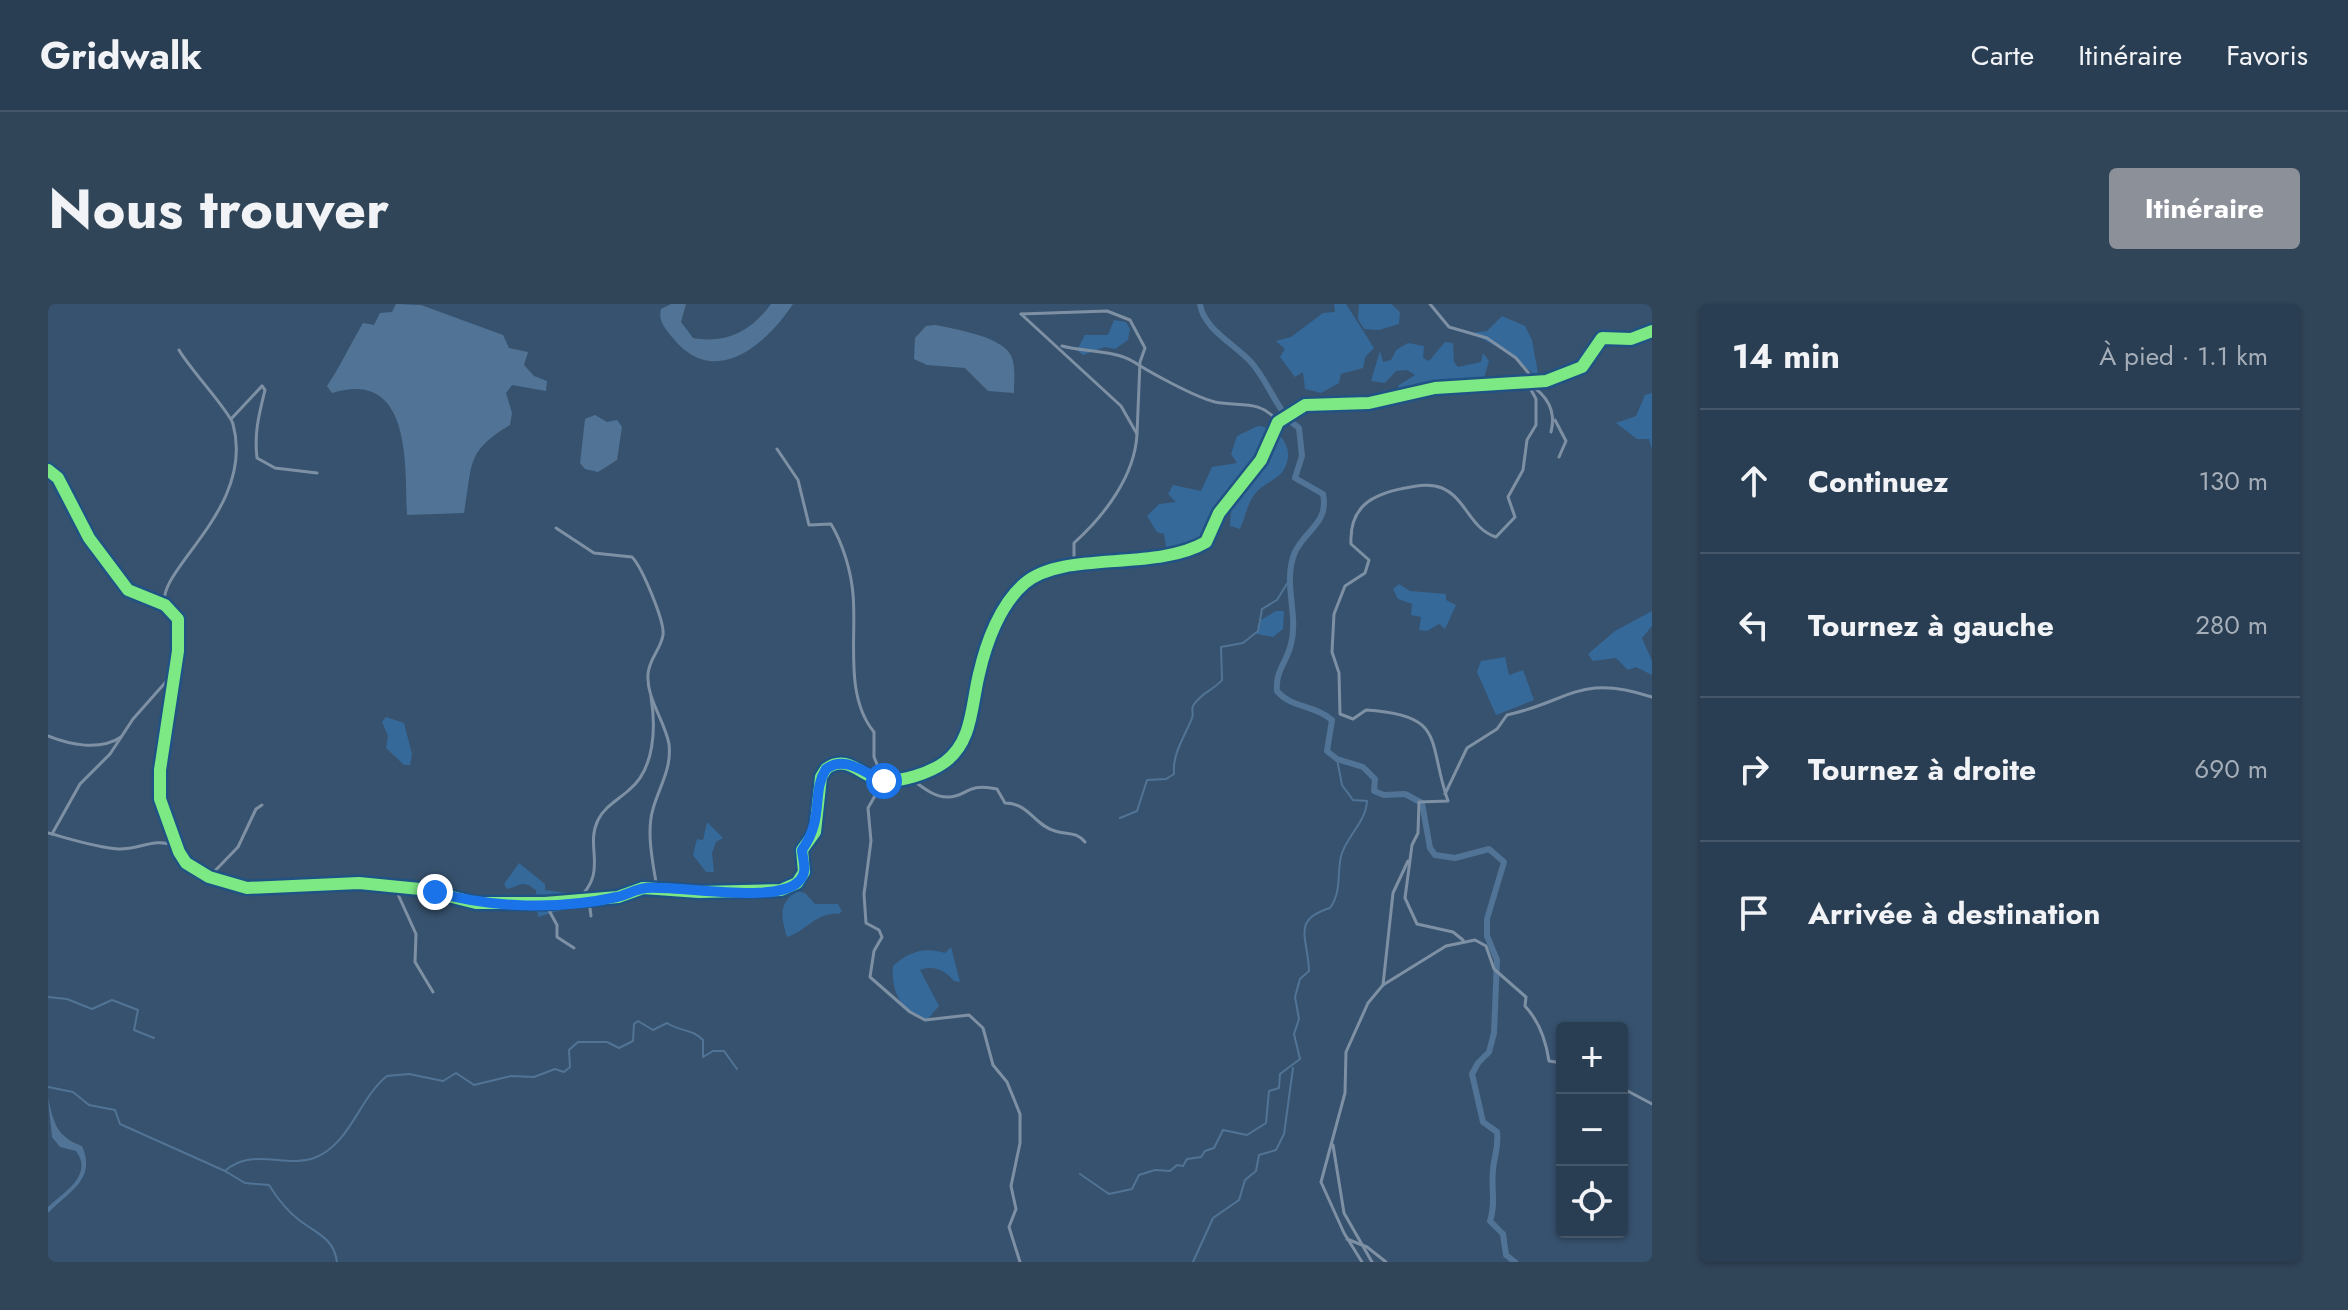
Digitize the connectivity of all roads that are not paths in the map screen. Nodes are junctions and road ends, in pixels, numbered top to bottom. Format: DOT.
graph roads {
  1 [pos="1430,304"];
  2 [pos="1652,331"];
  3 [pos="1058,345"];
  4 [pos="179,350"];
  5 [pos="1141,369"];
  6 [pos="1536,382"];
  7 [pos="1527,383"];
  8 [pos="1553,416"];
  9 [pos="232,419"];
  10 [pos="1278,422"];
  11 [pos="1551,432"];
  12 [pos="1137,434"];
  13 [pos="777,449"];
  14 [pos="1559,457"];
  15 [pos="48,470"];
  16 [pos="317,473"];
  17 [pos="556,528"];
  18 [pos="1067,565"];
  19 [pos="165,605"];
  20 [pos="174,672"];
  21 [pos="649,689"];
  22 [pos="1652,697"];
  23 [pos="123,735"];
  24 [pos="48,736"];
  25 [pos="907,776"];
  26 [pos="872,777"];
  27 [pos="884,781"];
  28 [pos="1445,794"];
  29 [pos="262,805"];
  30 [pos="50,834"];
  31 [pos="1085,842"];
  32 [pos="175,846"];
  33 [pos="1409,860"];
  34 [pos="209,877"];
  35 [pos="380,884"];
  36 [pos="657,888"];
  37 [pos="396,890"];
  38 [pos="435,892"];
  39 [pos="589,900"];
  40 [pos="576,901"];
  41 [pos="545,903"];
  42 [pos="591,916"];
  43 [pos="1463,940"];
  44 [pos="574,948"];
  45 [pos="1383,985"];
  46 [pos="433,992"];
  47 [pos="1556,1062"];
  48 [pos="1628,1091"];
  49 [pos="1652,1104"];
  50 [pos="1333,1145"];
  51 [pos="1347,1239"];
  52 [pos="1361,1244"];
  53 [pos="1020,1262"];
  54 [pos="1362,1262"];
  55 [pos="1370,1262"];
  56 [pos="1386,1262"];
  1 -- 6 [label="street"];
  2 -- 6 [label="street"];
  3 -- 5 [label="street"];
  3 -- 5 [label="street"];
  3 -- 12 [label="street"];
  4 -- 9 [label="street"];
  5 -- 10 [label="street"];
  5 -- 12 [label="street"];
  6 -- 7 [label="street"];
  7 -- 8 [label="street"];
  7 -- 10 [label="street"];
  7 -- 28 [label="street"];
  8 -- 11 [label="street"];
  8 -- 14 [label="street"];
  9 -- 16 [label="street"];
  9 -- 19 [label="street"];
  10 -- 18 [label="street"];
  12 -- 18 [label="street"];
  13 -- 27 [label="street"];
  15 -- 19 [label="street"];
  17 -- 21 [label="street"];
  18 -- 25 [label="street"];
  19 -- 20 [label="street"];
  20 -- 23 [label="street"];
  20 -- 32 [label="street"];
  21 -- 36 [label="street"];
  21 -- 40 [label="street"];
  22 -- 28 [label="street"];
  23 -- 24 [label="street"];
  23 -- 30 [label="street"];
  25 -- 27 [label="street"];
  25 -- 31 [label="street"];
  26 -- 27 [label="street"];
  26 -- 36 [label="street"];
  26 -- 53 [label="street"];
  28 -- 33 [label="street"];
  29 -- 34 [label="street"];
  30 -- 32 [label="street"];
  32 -- 34 [label="street"];
  33 -- 43 [label="street"];
  33 -- 45 [label="street"];
  34 -- 35 [label="street"];
  35 -- 37 [label="street"];
  35 -- 38 [label="street"];
  36 -- 39 [label="street"];
  37 -- 38 [label="street"];
  37 -- 46 [label="street"];
  38 -- 41 [label="street"];
  39 -- 40 [label="street"];
  39 -- 42 [label="street"];
  40 -- 41 [label="street"];
  41 -- 44 [label="street"];
  43 -- 45 [label="street"];
  43 -- 47 [label="street"];
  45 -- 50 [label="street"];
  48 -- 49 [label="street"];
  50 -- 51 [label="street"];
  50 -- 52 [label="street"];
  51 -- 52 [label="street"];
  51 -- 54 [label="street"];
  52 -- 55 [label="street"];
  52 -- 56 [label="street"];
}
